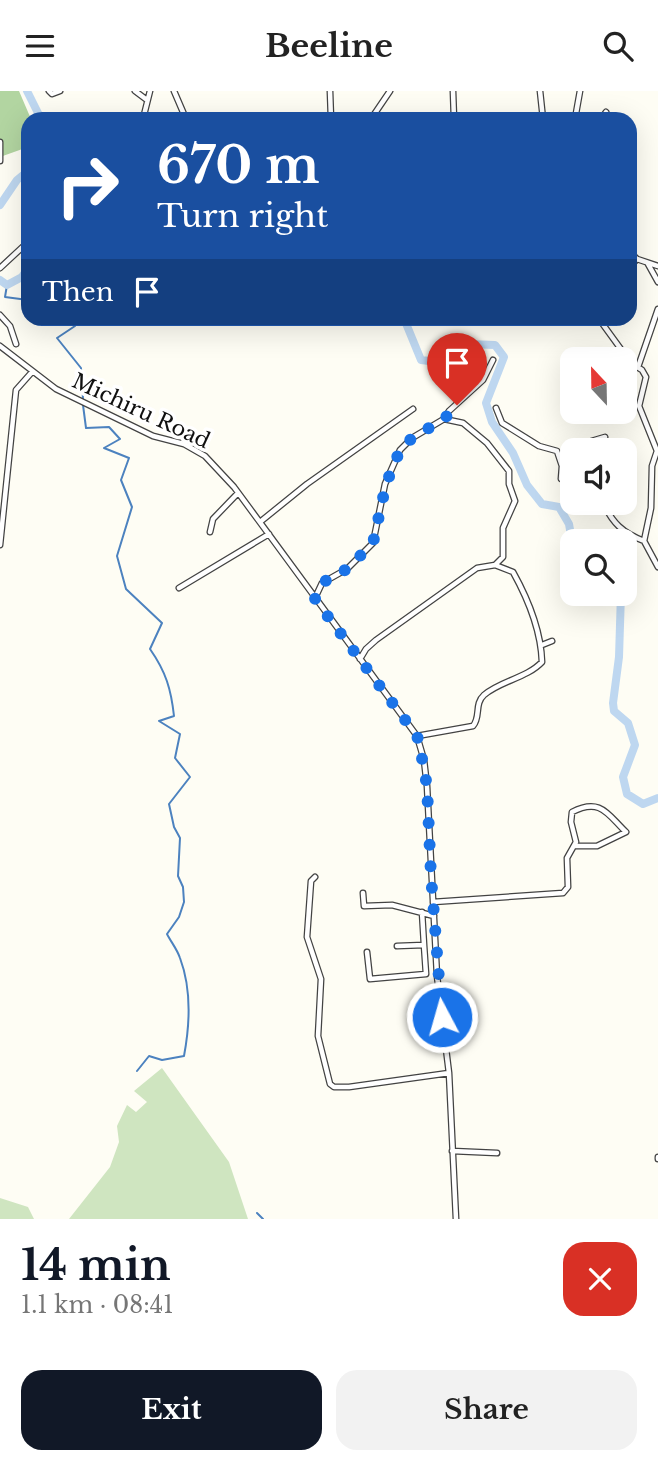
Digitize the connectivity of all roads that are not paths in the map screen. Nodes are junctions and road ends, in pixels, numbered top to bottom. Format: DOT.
graph roads {
  1 [pos="50,91"];
  2 [pos="60,91"];
  3 [pos="135,91"];
  4 [pos="150,91"];
  5 [pos="174,91"];
  6 [pos="330,91"];
  7 [pos="390,91"];
  8 [pos="453,91"];
  9 [pos="540,91"];
  10 [pos="580,91"];
  11 [pos="147,100"];
  12 [pos="144,112"];
  13 [pos="183,112"];
  14 [pos="331,112"];
  15 [pos="376,112"];
  16 [pos="454,112"];
  17 [pos="542,112"];
  18 [pos="576,112"];
  19 [pos="0,142"];
  20 [pos="0,160"];
  21 [pos="21,248"];
  22 [pos="637,259"];
  23 [pos="648,264"];
  24 [pos="658,266"];
  25 [pos="0,268"];
  26 [pos="658,282"];
  27 [pos="658,309"];
  28 [pos="0,315"];
  29 [pos="604,326"];
  30 [pos="16,344"];
  31 [pos="0,347"];
  32 [pos="494,360"];
  33 [pos="638,367"];
  34 [pos="32,372"];
  35 [pos="496,408"];
  36 [pos="412,409"];
  37 [pos="444,419"];
  38 [pos="605,437"];
  39 [pos="602,438"];
  40 [pos="560,460"];
  41 [pos="239,493"];
  42 [pos="609,515"];
  43 [pos="260,522"];
  44 [pos="210,531"];
  45 [pos="269,534"];
  46 [pos="644,541"];
  47 [pos="0,545"];
  48 [pos="495,565"];
  49 [pos="658,567"];
  50 [pos="179,588"];
  51 [pos="315,599"];
  52 [pos="552,641"];
  53 [pos="542,646"];
  54 [pos="360,659"];
  55 [pos="417,736"];
  56 [pos="574,846"];
  57 [pos="315,877"];
  58 [pos="363,893"];
  59 [pos="433,902"];
  60 [pos="422,912"];
  61 [pos="434,916"];
  62 [pos="424,945"];
  63 [pos="397,946"];
  64 [pos="367,952"];
  65 [pos="449,1073"];
  66 [pos="452,1151"];
  67 [pos="497,1153"];
  68 [pos="456,1219"];
  1 -- 2 [label="street"];
  3 -- 11 [label="street"];
  4 -- 11 [label="street"];
  5 -- 13 [label="street"];
  6 -- 14 [label="street"];
  7 -- 15 [label="street"];
  8 -- 16 [label="street"];
  9 -- 17 [label="street"];
  10 -- 18 [label="street"];
  11 -- 12 [label="street"];
  19 -- 20 [label="street"];
  21 -- 25 [label="street"];
  22 -- 23 [label="street"];
  23 -- 24 [label="street"];
  23 -- 26 [label="street"];
  27 -- 33 [label="street"];
  28 -- 30 [label="street"];
  29 -- 33 [label="street"];
  31 -- 34 [label="street, Michiru Road"];
  32 -- 37 [label="street"];
  33 -- 46 [label="street"];
  34 -- 41 [label="street, Michiru Road"];
  34 -- 47 [label="street"];
  35 -- 40 [label="street"];
  36 -- 43 [label="street"];
  37 -- 48 [label="street"];
  37 -- 51 [label="street"];
  38 -- 39 [label="street"];
  41 -- 43 [label="street, Michiru Road"];
  41 -- 44 [label="street"];
  42 -- 46 [label="street"];
  43 -- 45 [label="street, Michiru Road"];
  45 -- 50 [label="street"];
  45 -- 51 [label="street, Michiru Road"];
  46 -- 49 [label="street"];
  48 -- 53 [label="street"];
  48 -- 54 [label="street"];
  51 -- 54 [label="street, Michiru Road"];
  52 -- 53 [label="street"];
  53 -- 55 [label="street"];
  54 -- 55 [label="street, Michiru Road"];
  55 -- 59 [label="street, Michiru Road"];
  56 -- 56 [label="street"];
  56 -- 59 [label="street"];
  57 -- 65 [label="street"];
  58 -- 60 [label="street"];
  59 -- 61 [label="street, Michiru Road"];
  60 -- 61 [label="street"];
  60 -- 62 [label="street"];
  61 -- 65 [label="street, Michiru Road"];
  62 -- 63 [label="street"];
  62 -- 64 [label="street"];
  65 -- 66 [label="street, Michiru Road"];
  66 -- 67 [label="street"];
  66 -- 68 [label="street, Michiru Road"];
}
